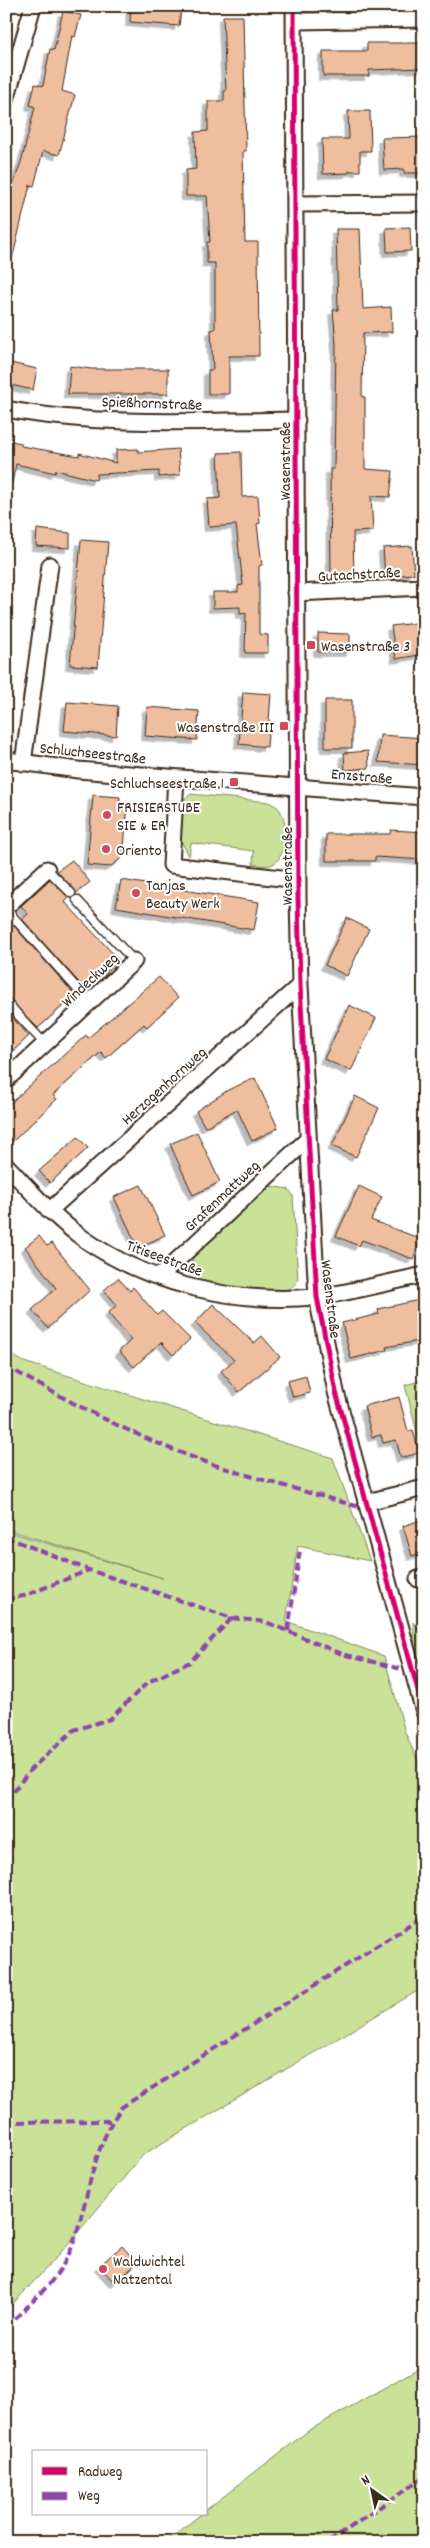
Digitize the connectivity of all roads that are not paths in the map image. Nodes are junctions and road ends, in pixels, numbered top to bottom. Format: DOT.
graph roads {
  1 [pos="33,6"];
  2 [pos="294,14"];
  3 [pos="424,20"];
  4 [pos="9,83"];
  5 [pos="6,100"];
  6 [pos="424,203"];
  7 [pos="296,204"];
  8 [pos="6,408"];
  9 [pos="297,420"];
  10 [pos="50,565"];
  11 [pos="424,587"];
  12 [pos="296,594"];
  13 [pos="6,760"];
  14 [pos="23,763"];
  15 [pos="176,778"];
  16 [pos="298,787"];
  17 [pos="424,797"];
  18 [pos="48,869"];
  19 [pos="298,880"];
  20 [pos="71,893"];
  21 [pos="77,900"];
  22 [pos="6,908"];
  23 [pos="134,961"];
  24 [pos="300,985"];
  25 [pos="6,1002"];
  26 [pos="89,1002"];
  27 [pos="44,1043"];
  28 [pos="6,1080"];
  29 [pos="308,1139"];
  30 [pos="6,1166"];
  31 [pos="49,1211"];
  32 [pos="424,1275"];
  33 [pos="159,1277"];
  34 [pos="317,1297"];
  35 [pos="424,1488"];
  36 [pos="367,1502"];
  37 [pos="424,1712"];
  1 -- 4 [label="street"];
  2 -- 3 [label="street"];
  2 -- 7 [label="street, Wasenstraße"];
  4 -- 5 [label="street"];
  6 -- 7 [label="street"];
  7 -- 9 [label="street, Wasenstraße"];
  8 -- 9 [label="street, Spießhornstraße"];
  9 -- 12 [label="street, Wasenstraße"];
  10 -- 14 [label="street"];
  11 -- 12 [label="street, Gutachstraße"];
  12 -- 16 [label="street, Wasenstraße"];
  13 -- 14 [label="street, Schluchseestraße"];
  14 -- 15 [label="street, Schluchseestraße"];
  15 -- 16 [label="street, Schluchseestraße"];
  15 -- 19 [label="street"];
  16 -- 17 [label="street, Enzstraße"];
  16 -- 19 [label="street, Wasenstraße"];
  18 -- 20 [label="lane"];
  18 -- 22 [label="street"];
  19 -- 24 [label="street, Wasenstraße"];
  21 -- 23 [label="lane, Windeckweg"];
  22 -- 26 [label="lane"];
  23 -- 26 [label="street, Windeckweg"];
  24 -- 29 [label="street, Wasenstraße"];
  24 -- 31 [label="street, Herzogenhornweg"];
  25 -- 27 [label="lane"];
  26 -- 27 [label="street, Windeckweg"];
  27 -- 28 [label="street, Windeckweg"];
  29 -- 33 [label="street, Grafenmattweg"];
  29 -- 34 [label="street, Wasenstraße"];
  30 -- 31 [label="street, Titiseestraße"];
  31 -- 33 [label="street, Titiseestraße"];
  32 -- 34 [label="street, Titiseestraße"];
  33 -- 34 [label="street, Titiseestraße"];
  34 -- 36 [label="street, Wasenstraße"];
  35 -- 36 [label="street"];
  36 -- 37 [label="street, Wasenstraße"];
}
